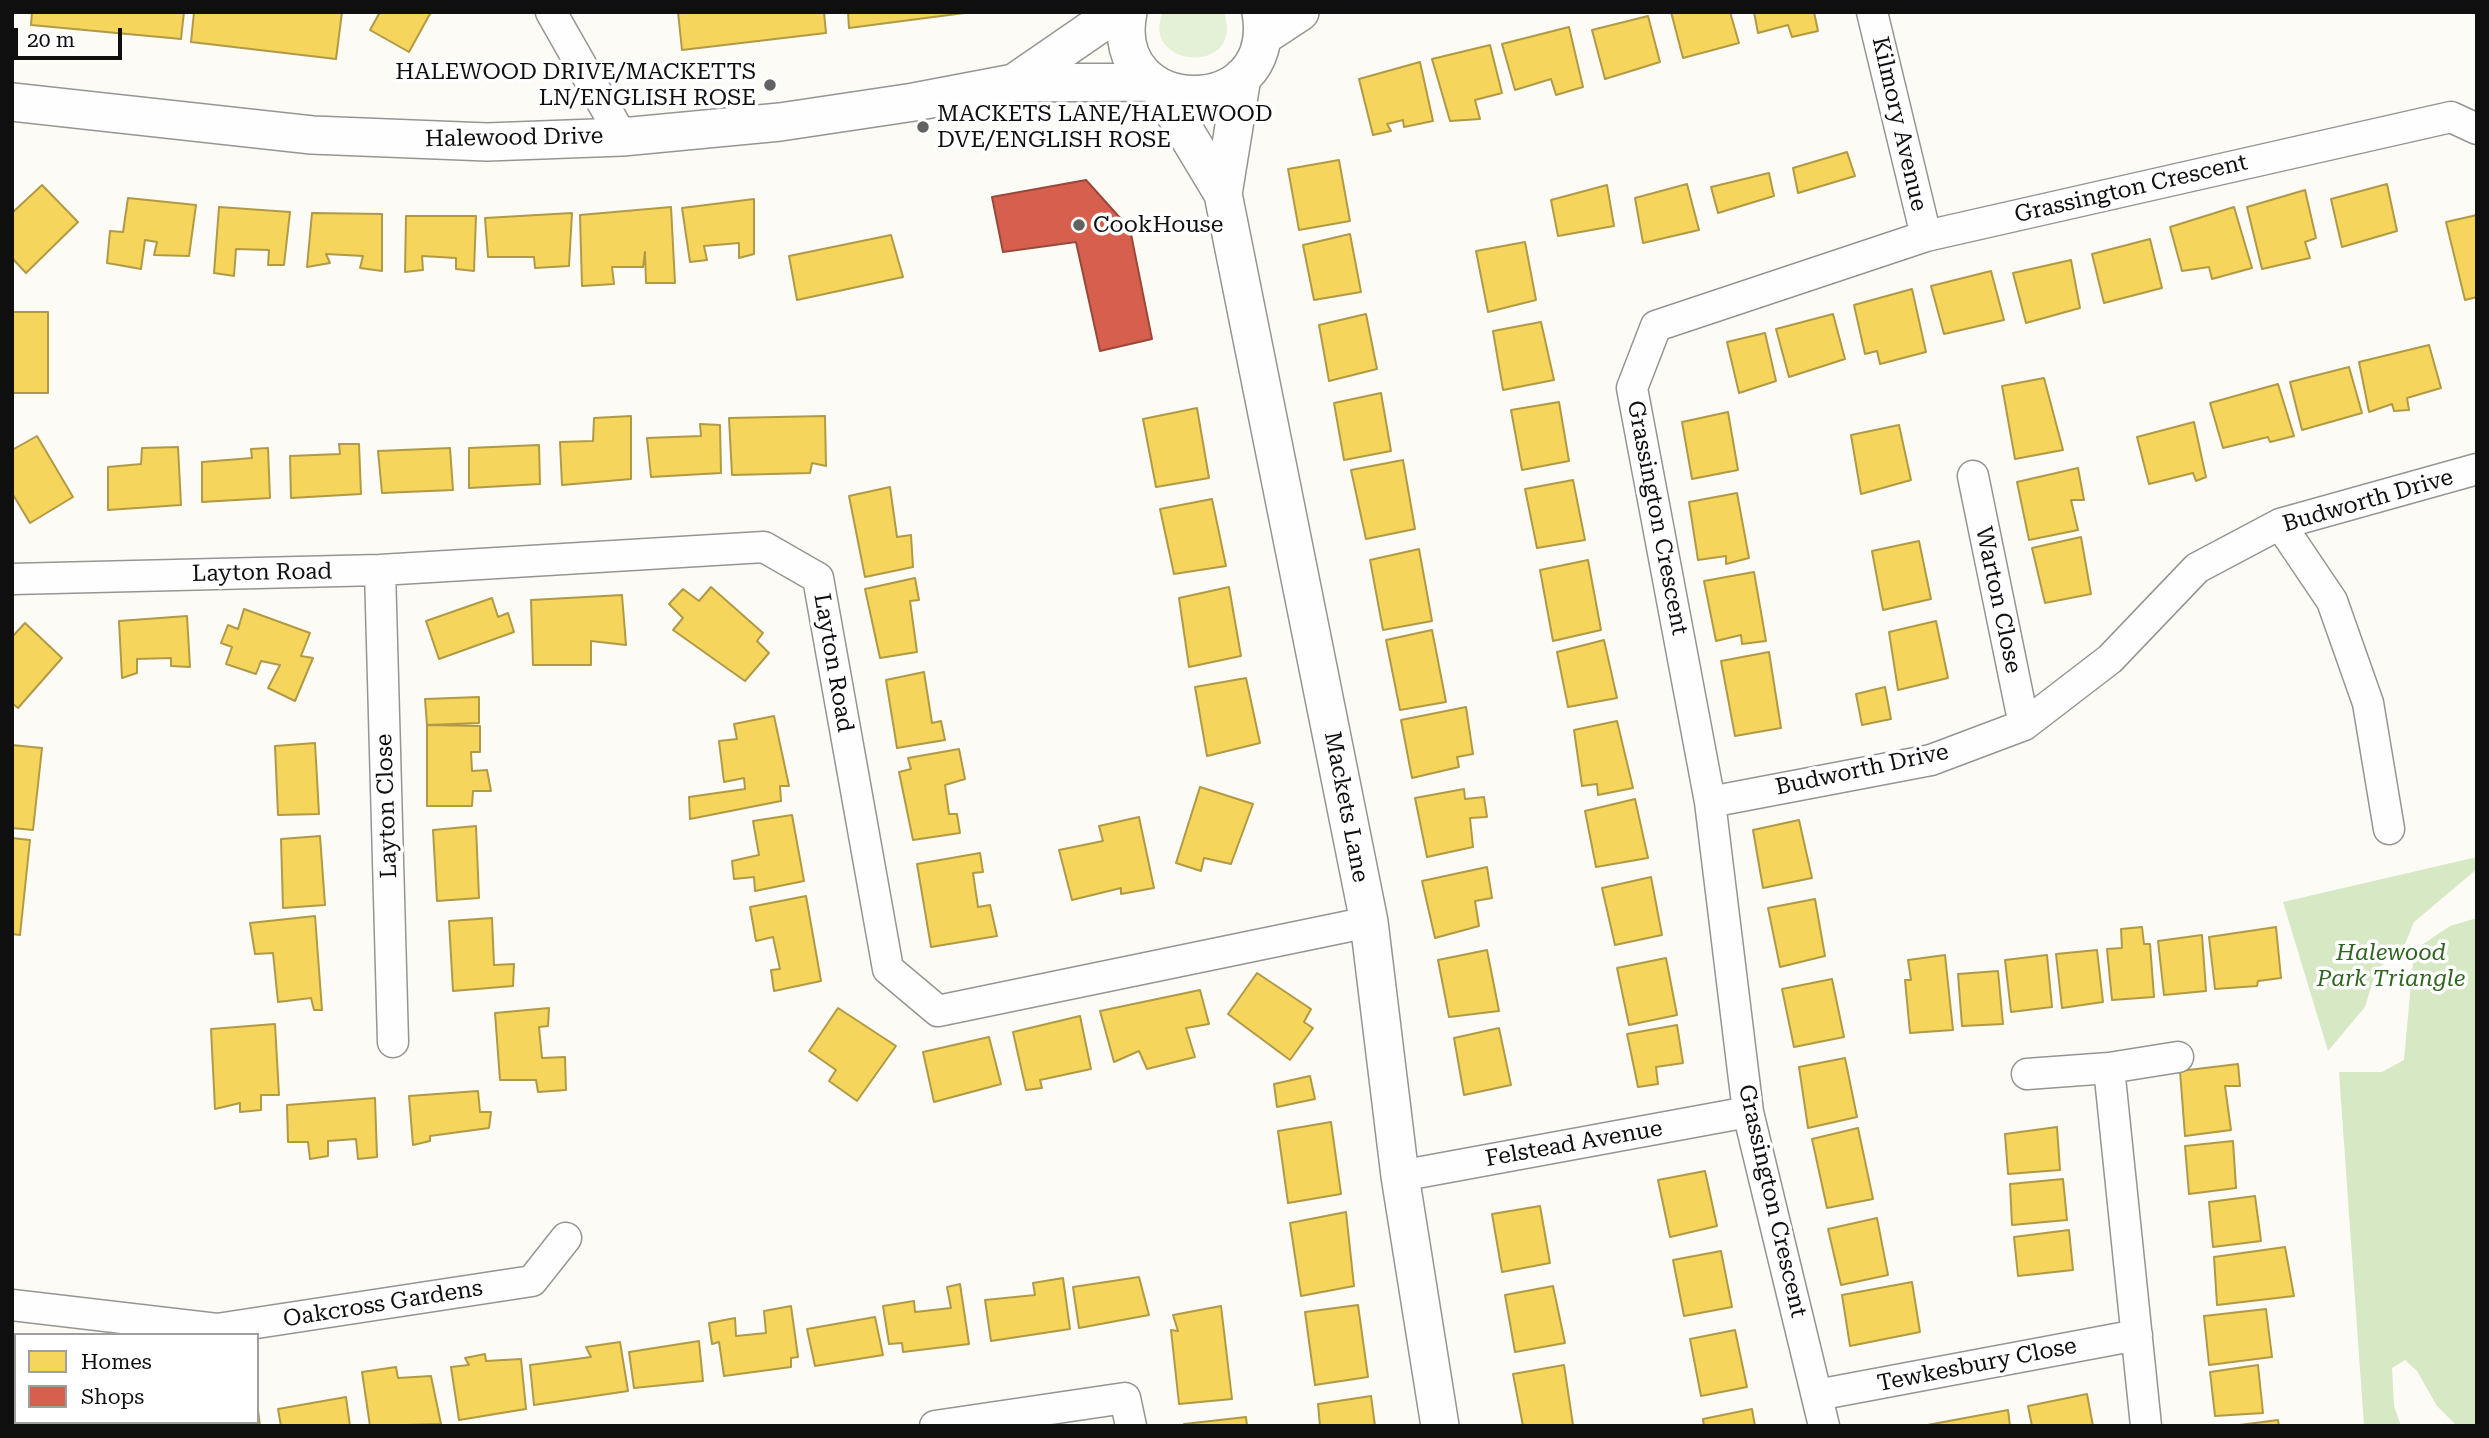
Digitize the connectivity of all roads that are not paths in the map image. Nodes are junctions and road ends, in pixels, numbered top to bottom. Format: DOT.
graph roads {
  1 [pos="551,12"];
  2 [pos="1117,12"];
  3 [pos="1128,12"];
  4 [pos="1300,12"];
  5 [pos="1872,12"];
  6 [pos="1261,25"];
  7 [pos="1242,77"];
  8 [pos="1014,83"];
  9 [pos="1155,84"];
  10 [pos="12,102"];
  11 [pos="2477,130"];
  12 [pos="622,137"];
  13 [pos="1223,194"];
  14 [pos="1926,236"];
  15 [pos="2477,469"];
  16 [pos="1973,476"];
  17 [pos="2280,524"];
  18 [pos="380,570"];
  19 [pos="12,579"];
  20 [pos="2024,725"];
  21 [pos="1710,802"];
  22 [pos="2389,829"];
  23 [pos="1369,922"];
  24 [pos="393,1042"];
  25 [pos="2178,1057"];
  26 [pos="2109,1068"];
  27 [pos="2027,1074"];
  28 [pos="1748,1112"];
  29 [pos="1400,1176"];
  30 [pos="566,1238"];
  31 [pos="12,1305"];
  32 [pos="2137,1335"];
  33 [pos="1817,1395"];
  34 [pos="935,1426"];
  35 [pos="1131,1426"];
  36 [pos="1440,1426"];
  37 [pos="1824,1426"];
  38 [pos="2146,1426"];
  1 -- 12 [label="street"];
  2 -- 8 [label="street, Halewood Drive"];
  3 -- 9 [label="street, Mackets Lane"];
  4 -- 6 [label="street"];
  5 -- 14 [label="street, Kilmory Avenue"];
  6 -- 7 [label="street"];
  7 -- 9 [label="street, Halewood Drive"];
  7 -- 13 [label="street, Mackets Lane"];
  8 -- 9 [label="street, Halewood Drive"];
  8 -- 12 [label="street, Halewood Drive"];
  9 -- 13 [label="street, Mackets Lane"];
  10 -- 12 [label="street, Halewood Drive"];
  11 -- 14 [label="street, Grassington Crescent"];
  13 -- 23 [label="street, Mackets Lane"];
  14 -- 21 [label="street, Grassington Crescent"];
  15 -- 17 [label="street, Budworth Drive"];
  16 -- 20 [label="street, Warton Close"];
  17 -- 20 [label="street, Budworth Drive"];
  17 -- 22 [label="street"];
  18 -- 19 [label="street, Layton Road"];
  18 -- 23 [label="street, Layton Road"];
  18 -- 24 [label="street, Layton Close"];
  20 -- 21 [label="street, Budworth Drive"];
  21 -- 28 [label="street, Grassington Crescent"];
  23 -- 29 [label="street, Mackets Lane"];
  25 -- 26 [label="street"];
  26 -- 27 [label="street"];
  26 -- 32 [label="street"];
  28 -- 29 [label="street, Felstead Avenue"];
  28 -- 33 [label="street, Grassington Crescent"];
  29 -- 36 [label="street, Mackets Lane"];
  30 -- 31 [label="street, Oakcross Gardens"];
  32 -- 33 [label="street, Tewkesbury Close"];
  32 -- 38 [label="street"];
  33 -- 37 [label="street, Grassington Crescent"];
  34 -- 35 [label="street"];
}
